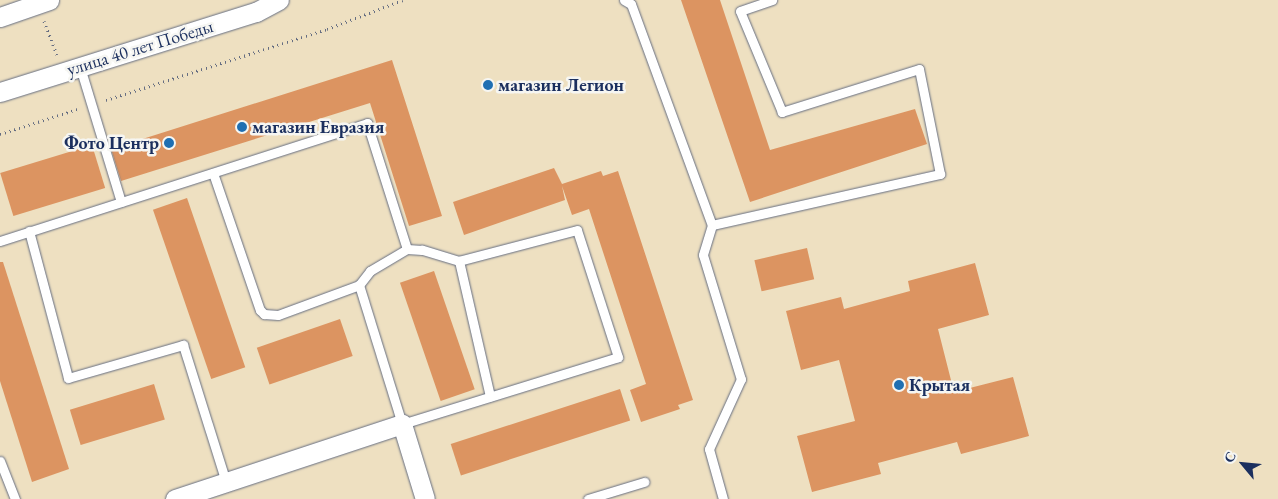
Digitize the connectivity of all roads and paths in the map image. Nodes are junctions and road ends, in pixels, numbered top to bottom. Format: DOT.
graph roads {
  1 [pos="279,0"];
  2 [pos="403,0"];
  3 [pos="624,0"];
  4 [pos="772,0"];
  5 [pos="44,2"];
  6 [pos="0,17"];
  7 [pos="71,69"];
  8 [pos="0,92"];
  9 [pos="91,105"];
  10 [pos="0,134"];
  11 [pos="213,173"];
  12 [pos="121,202"];
  13 [pos="712,224"];
  14 [pos="29,231"];
  15 [pos="0,240"];
  16 [pos="407,248"];
  17 [pos="459,261"];
  18 [pos="359,285"];
  19 [pos="490,396"];
  20 [pos="402,424"];
  21 [pos="0,461"];
  22 [pos="226,482"];
  23 [pos="644,482"];
  24 [pos="15,499"];
  25 [pos="175,499"];
  26 [pos="425,499"];
  27 [pos="588,499"];
  28 [pos="723,499"];
  1 -- 7 [label="street, улица 40 лет Победы"];
  2 -- 9 [label="path"];
  3 -- 13 [label="lane"];
  4 -- 13 [label="lane"];
  5 -- 6 [label="street"];
  5 -- 7 [label="path"];
  7 -- 8 [label="street, улица 40 лет Победы"];
  7 -- 9 [label="lane"];
  9 -- 10 [label="path"];
  9 -- 12 [label="lane"];
  11 -- 12 [label="lane"];
  11 -- 16 [label="lane"];
  11 -- 18 [label="lane"];
  12 -- 14 [label="lane"];
  13 -- 28 [label="lane"];
  14 -- 15 [label="lane"];
  14 -- 22 [label="lane"];
  16 -- 17 [label="lane"];
  16 -- 18 [label="lane"];
  17 -- 19 [label="lane"];
  17 -- 19 [label="lane"];
  18 -- 20 [label="lane"];
  19 -- 20 [label="lane"];
  20 -- 22 [label="street"];
  20 -- 26 [label="street"];
  21 -- 24 [label="lane"];
  22 -- 25 [label="street"];
  23 -- 27 [label="lane"];
}
